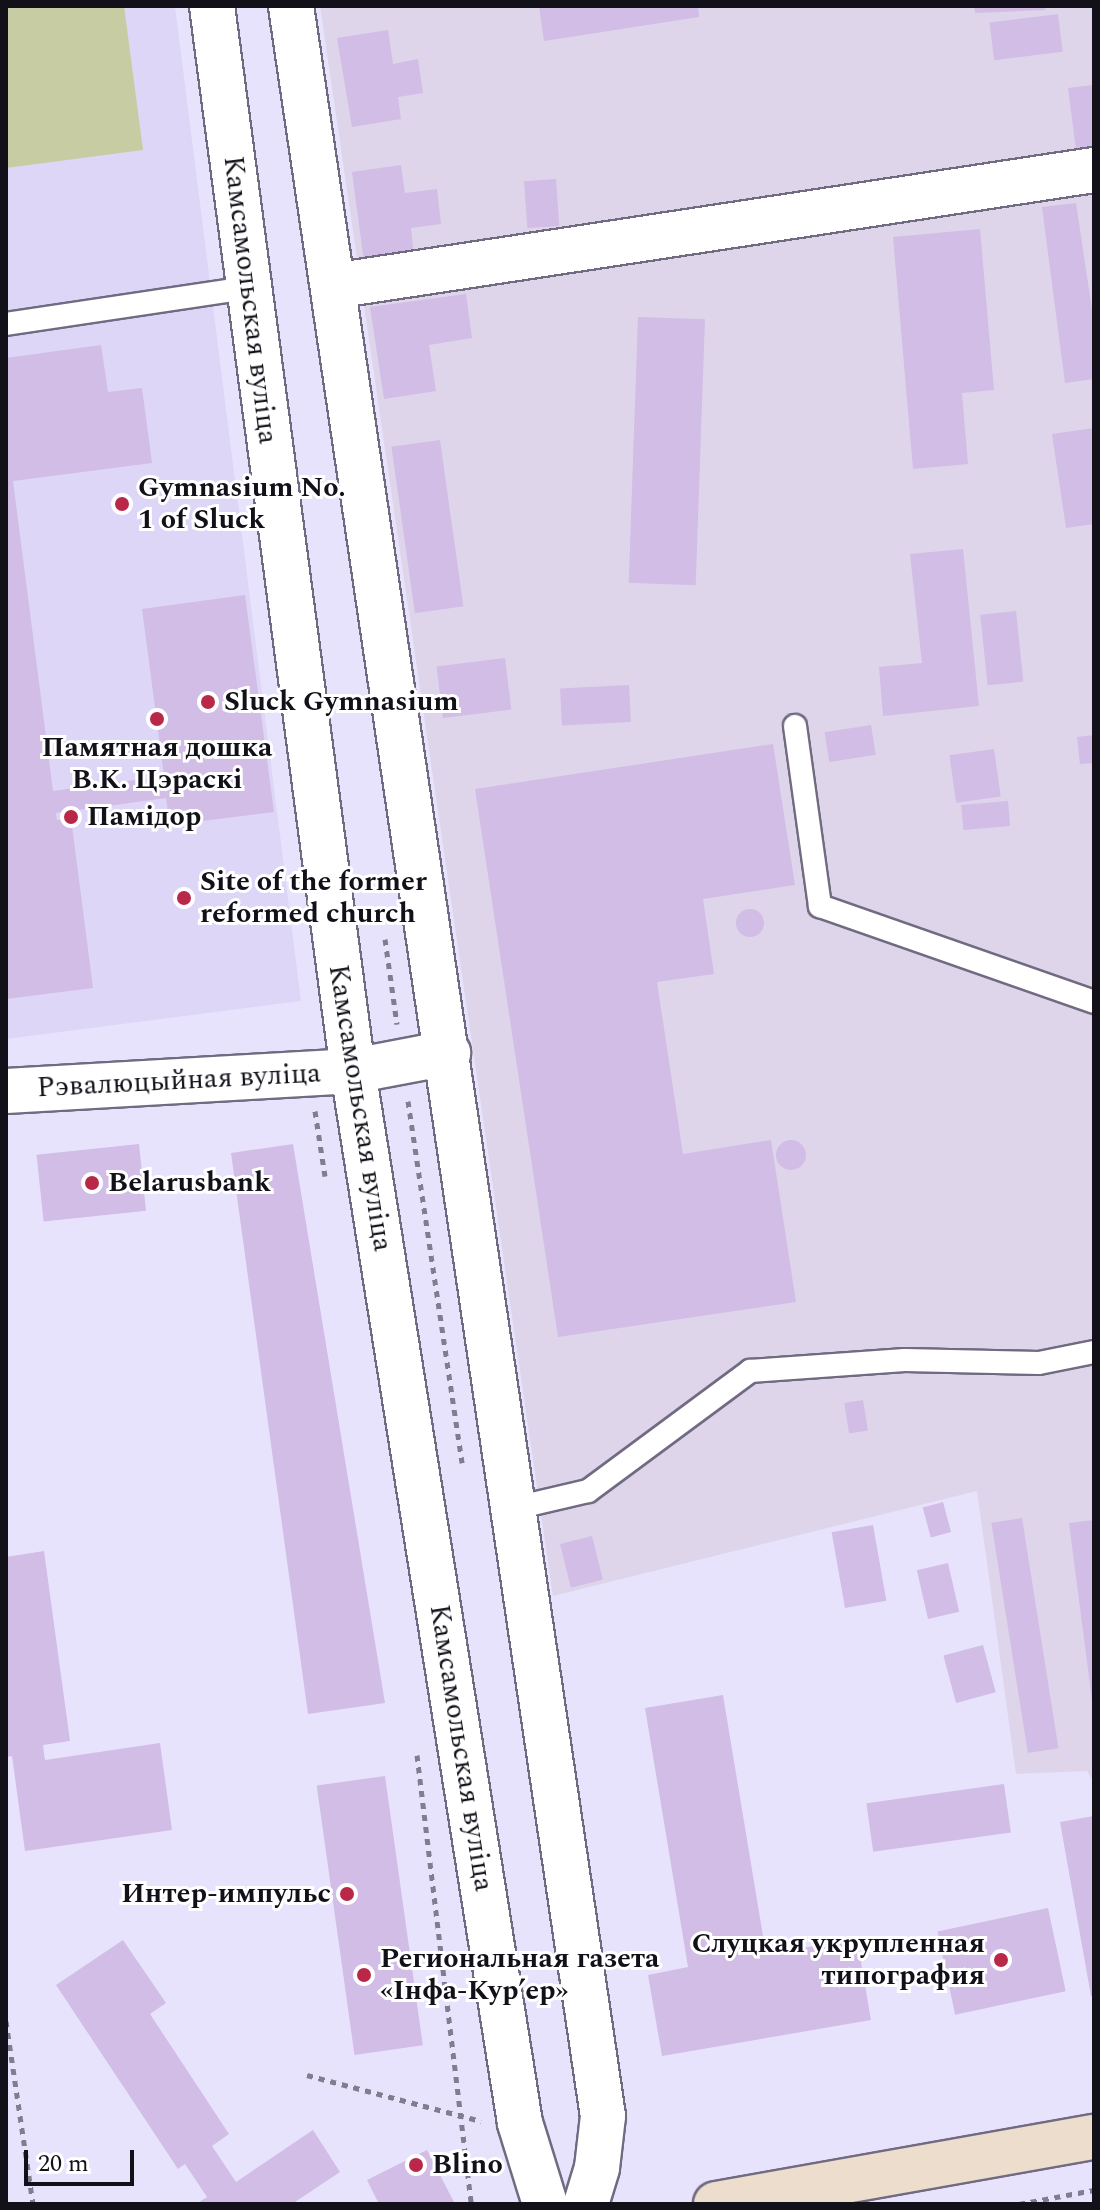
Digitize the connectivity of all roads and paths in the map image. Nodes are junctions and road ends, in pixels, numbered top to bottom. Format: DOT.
graph roads {
  1 [pos="212,6"];
  2 [pos="291,6"];
  3 [pos="1094,170"];
  4 [pos="333,286"];
  5 [pos="248,288"];
  6 [pos="6,324"];
  7 [pos="795,726"];
  8 [pos="382,922"];
  9 [pos="1094,1002"];
  10 [pos="448,1053"];
  11 [pos="402,1062"];
  12 [pos="353,1071"];
  13 [pos="6,1091"];
  14 [pos="1094,1352"];
  15 [pos="463,1470"];
  16 [pos="511,1509"];
  17 [pos="6,2021"];
  18 [pos="307,2075"];
  19 [pos="520,2123"];
  20 [pos="1094,2137"];
  21 [pos="1094,2190"];
  22 [pos="861,2192"];
  23 [pos="33,2204"];
  24 [pos="545,2204"];
  25 [pos="586,2204"];
  26 [pos="716,2204"];
  27 [pos="1019,2204"];
  1 -- 5 [label="street, Камсамольская вуліца"];
  2 -- 4 [label="street"];
  3 -- 4 [label="street"];
  4 -- 10 [label="street"];
  5 -- 6 [label="lane"];
  5 -- 12 [label="street, Камсамольская вуліца"];
  7 -- 9 [label="lane"];
  8 -- 11 [label="path"];
  10 -- 11 [label="street, Рэвалюцыйная вуліца"];
  10 -- 16 [label="street"];
  11 -- 12 [label="street, Рэвалюцыйная вуліца"];
  11 -- 15 [label="path"];
  12 -- 13 [label="street, Рэвалюцыйная вуліца"];
  12 -- 19 [label="street, Камсамольская вуліца"];
  14 -- 16 [label="lane"];
  16 -- 25 [label="street"];
  17 -- 23 [label="path"];
  18 -- 19 [label="path"];
  19 -- 24 [label="street, Камсамольская вуліца"];
  20 -- 22 [label="main road"];
  21 -- 27 [label="path"];
  22 -- 26 [label="main road"];
}
